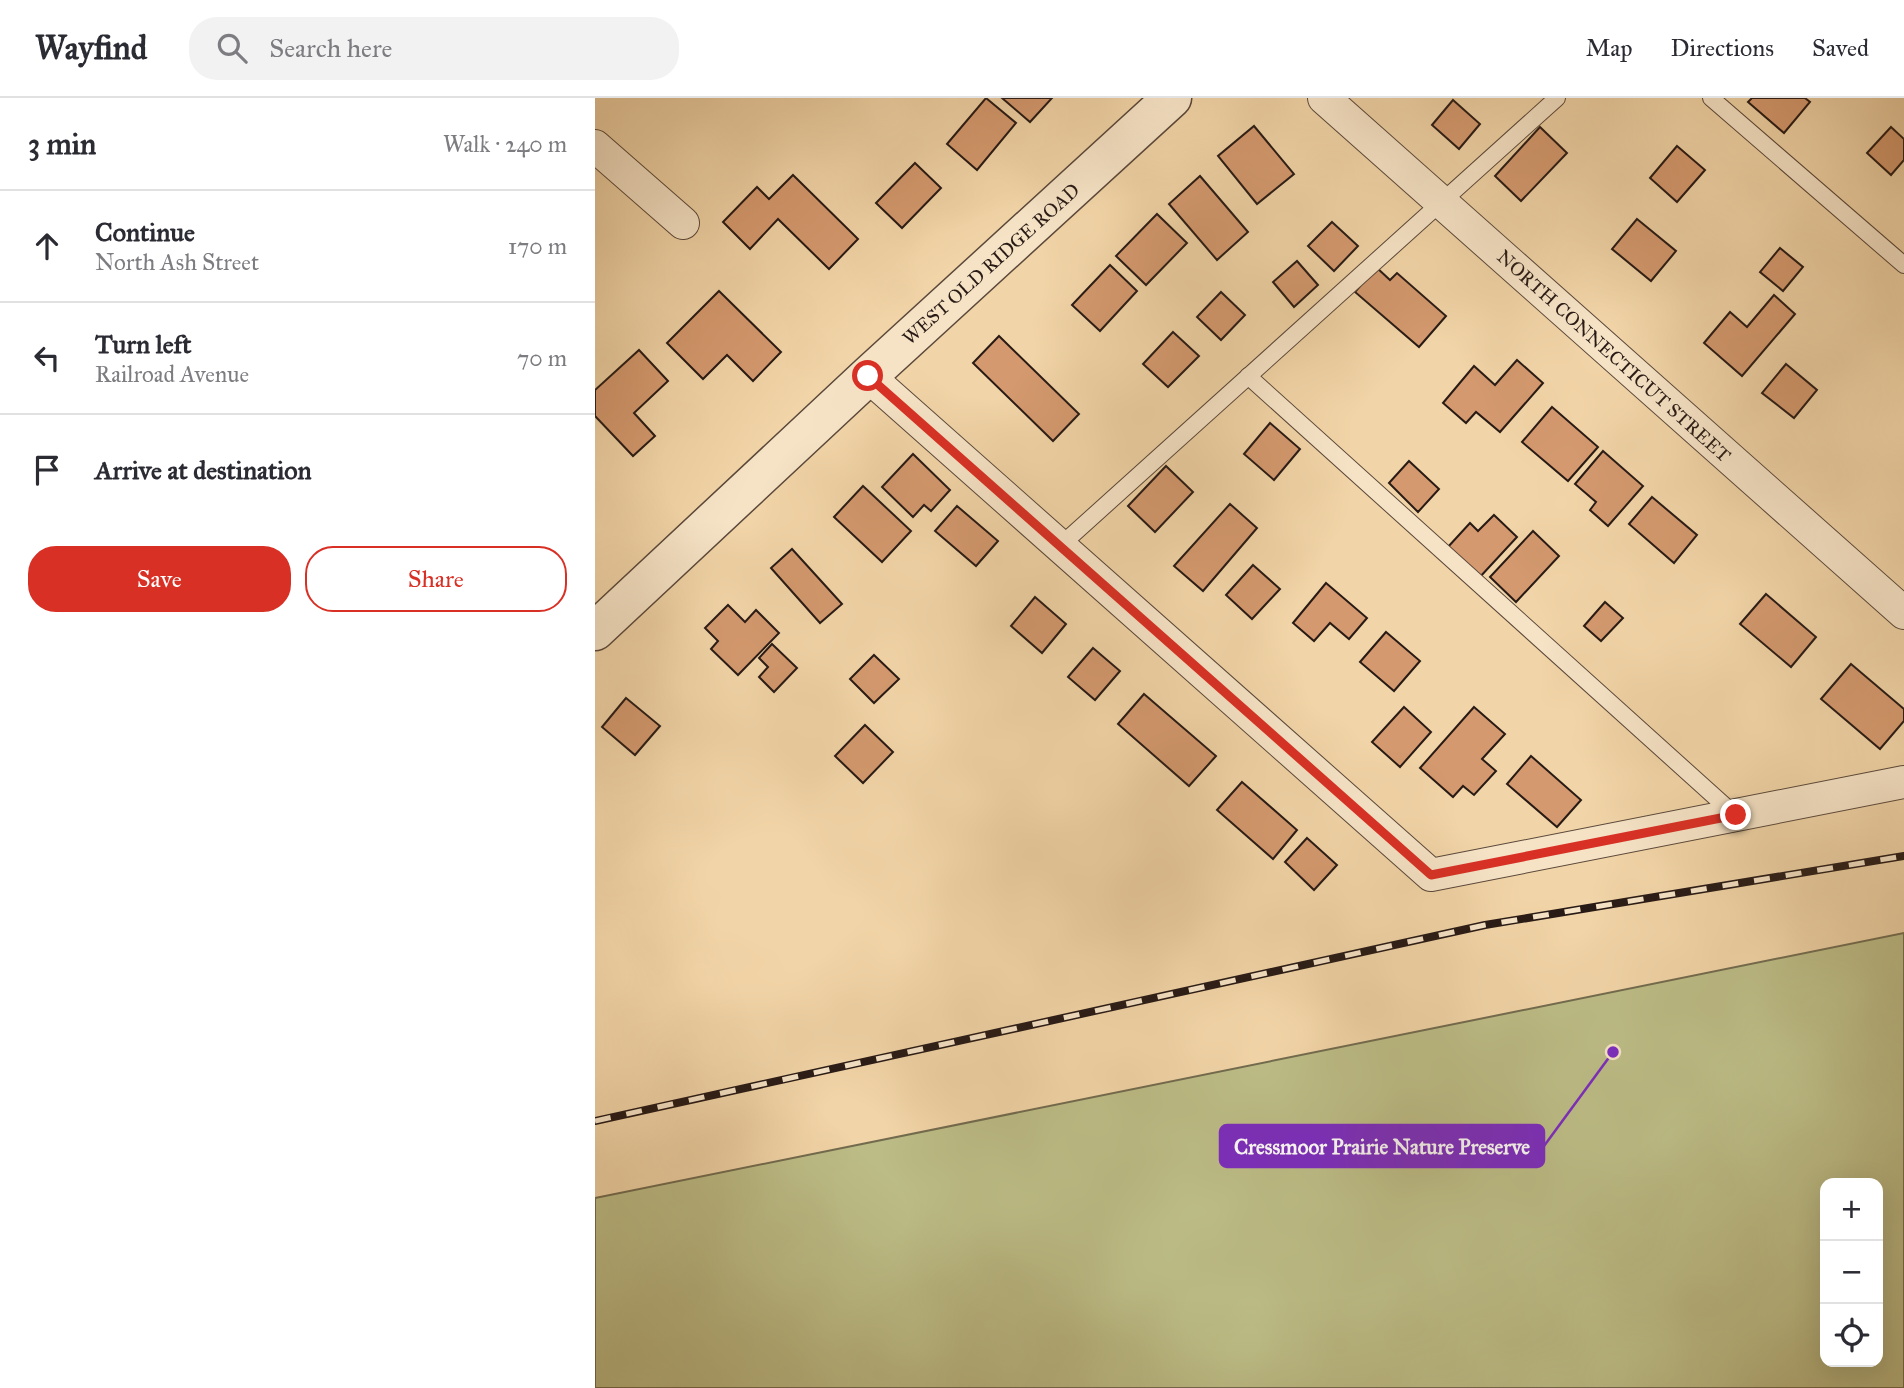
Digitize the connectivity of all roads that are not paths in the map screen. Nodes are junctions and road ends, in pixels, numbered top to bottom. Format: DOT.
graph roads {
  1 [pos="1172,98"];
  2 [pos="1324,98"];
  3 [pos="1557,98"];
  4 [pos="1711,98"];
  5 [pos="595,146"];
  6 [pos="1441,202"];
  7 [pos="683,223"];
  8 [pos="1904,265"];
  9 [pos="868,376"];
  10 [pos="1248,376"];
  11 [pos="1060,546"];
  12 [pos="1904,613"];
  13 [pos="595,631"];
  14 [pos="1904,782"];
  15 [pos="1736,815"];
  1 -- 9 [label="street, WEST OLD RIDGE ROAD"];
  2 -- 6 [label="street, NORTH CONNECTICUT STREET"];
  3 -- 6 [label="lane"];
  4 -- 8 [label="lane"];
  5 -- 7 [label="street"];
  6 -- 10 [label="lane"];
  6 -- 12 [label="street, NORTH CONNECTICUT STREET"];
  9 -- 11 [label="street"];
  9 -- 13 [label="street, WEST OLD RIDGE ROAD"];
  10 -- 11 [label="lane"];
  10 -- 15 [label="lane"];
  11 -- 15 [label="street"];
  14 -- 15 [label="street"];
}
